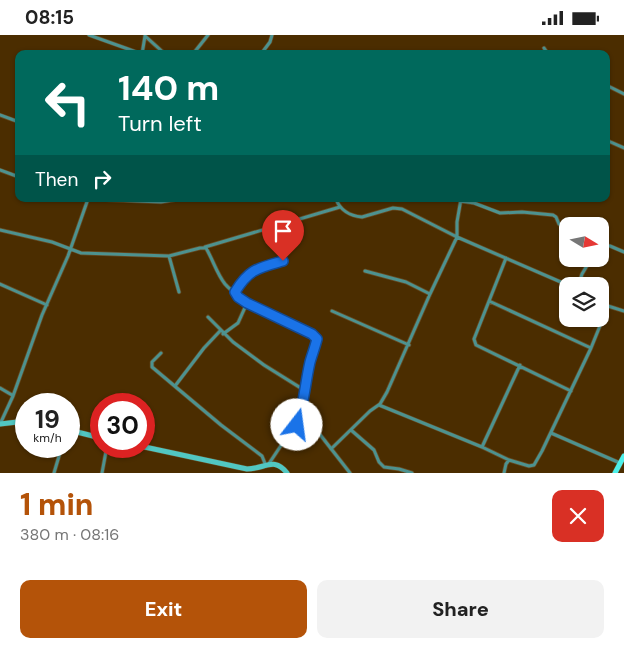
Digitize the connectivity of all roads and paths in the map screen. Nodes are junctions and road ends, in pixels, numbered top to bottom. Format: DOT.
graph roads {
  1 [pos="89,35"];
  2 [pos="145,35"];
  3 [pos="208,35"];
  4 [pos="272,35"];
  5 [pos="131,50"];
  6 [pos="143,50"];
  7 [pos="162,50"];
  8 [pos="196,50"];
  9 [pos="264,50"];
  10 [pos="610,87"];
  11 [pos="624,94"];
  12 [pos="0,115"];
  13 [pos="15,121"];
  14 [pos="610,142"];
  15 [pos="624,148"];
  16 [pos="0,170"];
  17 [pos="15,176"];
  18 [pos="86,202"];
  19 [pos="338,202"];
  20 [pos="460,202"];
  21 [pos="469,202"];
  22 [pos="340,207"];
  23 [pos="559,224"];
  24 [pos="0,230"];
  25 [pos="457,237"];
  26 [pos="609,246"];
  27 [pos="204,248"];
  28 [pos="69,249"];
  29 [pos="624,251"];
  30 [pos="169,256"];
  31 [pos="506,258"];
  32 [pos="283,261"];
  33 [pos="365,271"];
  34 [pos="559,281"];
  35 [pos="0,284"];
  36 [pos="178,292"];
  37 [pos="235,292"];
  38 [pos="430,295"];
  39 [pos="490,301"];
  40 [pos="247,303"];
  41 [pos="47,305"];
  42 [pos="609,306"];
  43 [pos="332,311"];
  44 [pos="624,311"];
  45 [pos="208,317"];
  46 [pos="600,327"];
  47 [pos="222,332"];
  48 [pos="409,345"];
  49 [pos="591,348"];
  50 [pos="161,353"];
  51 [pos="520,365"];
  52 [pos="175,386"];
  53 [pos="0,387"];
  54 [pos="304,389"];
  55 [pos="571,391"];
  56 [pos="12,395"];
  57 [pos="379,405"];
  58 [pos="15,422"];
  59 [pos="0,424"];
  60 [pos="297,425"];
  61 [pos="351,430"];
  62 [pos="551,433"];
  63 [pos="482,447"];
  64 [pos="155,449"];
  65 [pos="330,449"];
  66 [pos="624,456"];
  67 [pos="58,458"];
  68 [pos="105,458"];
  69 [pos="509,460"];
  70 [pos="620,463"];
  71 [pos="267,466"];
  72 [pos="252,471"];
  73 [pos="54,473"];
  74 [pos="102,473"];
  75 [pos="287,473"];
  76 [pos="350,473"];
  77 [pos="412,473"];
  78 [pos="504,473"];
  79 [pos="615,473"];
  1 -- 5 [label="street"];
  2 -- 6 [label="street"];
  2 -- 7 [label="street"];
  3 -- 8 [label="street"];
  4 -- 9 [label="street"];
  10 -- 11 [label="street"];
  12 -- 13 [label="street"];
  14 -- 15 [label="street"];
  16 -- 17 [label="street"];
  18 -- 28 [label="street"];
  19 -- 22 [label="street"];
  20 -- 25 [label="street"];
  21 -- 23 [label="street"];
  22 -- 25 [label="street"];
  22 -- 27 [label="street"];
  24 -- 28 [label="street"];
  25 -- 31 [label="street"];
  25 -- 38 [label="street"];
  26 -- 29 [label="street"];
  27 -- 30 [label="street"];
  27 -- 37 [label="street"];
  28 -- 30 [label="street"];
  28 -- 41 [label="street"];
  30 -- 36 [label="street"];
  31 -- 34 [label="street"];
  31 -- 39 [label="street"];
  32 -- 37 [label="street"];
  33 -- 38 [label="street"];
  35 -- 41 [label="street"];
  37 -- 40 [label="street"];
  38 -- 48 [label="street"];
  39 -- 49 [label="street"];
  39 -- 51 [label="street"];
  40 -- 47 [label="street"];
  40 -- 54 [label="street"];
  41 -- 56 [label="street"];
  42 -- 44 [label="street"];
  43 -- 48 [label="street"];
  45 -- 47 [label="street"];
  46 -- 49 [label="street"];
  47 -- 52 [label="street"];
  47 -- 54 [label="street"];
  48 -- 57 [label="street"];
  49 -- 55 [label="street"];
  50 -- 52 [label="street"];
  51 -- 55 [label="street"];
  51 -- 63 [label="street"];
  52 -- 71 [label="street"];
  53 -- 56 [label="street"];
  54 -- 60 [label="street"];
  55 -- 62 [label="street"];
  56 -- 59 [label="street"];
  57 -- 61 [label="street"];
  57 -- 63 [label="street"];
  58 -- 59 [label="street"];
  60 -- 65 [label="street"];
  60 -- 71 [label="street"];
  61 -- 65 [label="street"];
  61 -- 77 [label="street"];
  62 -- 69 [label="street"];
  62 -- 70 [label="street"];
  63 -- 69 [label="street"];
  64 -- 72 [label="street"];
  65 -- 76 [label="street"];
  66 -- 70 [label="main road"];
  67 -- 73 [label="street"];
  68 -- 74 [label="street"];
  69 -- 78 [label="street"];
  70 -- 79 [label="main road"];
  71 -- 72 [label="street"];
  71 -- 75 [label="street"];
}
